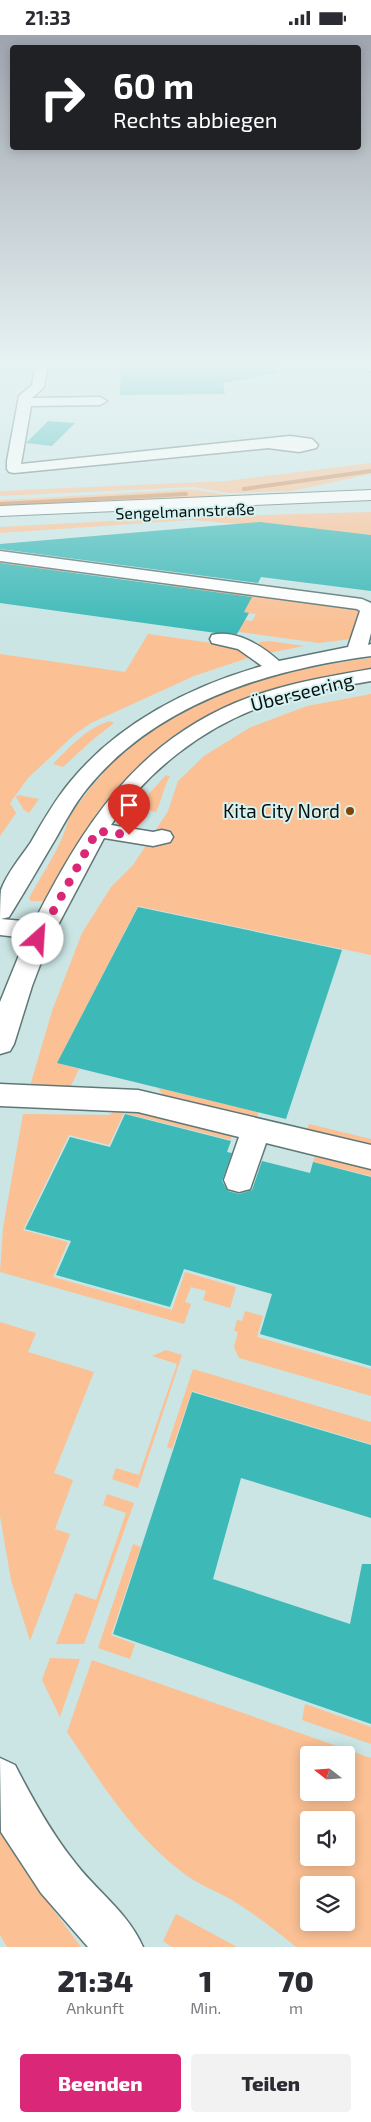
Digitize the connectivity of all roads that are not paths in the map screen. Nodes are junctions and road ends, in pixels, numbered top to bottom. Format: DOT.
graph roads {
  1 [pos="11,453"];
  2 [pos="172,453"];
  3 [pos="7,469"];
  4 [pos="371,495"];
  5 [pos="371,504"];
  6 [pos="0,511"];
  7 [pos="0,519"];
  8 [pos="0,548"];
  9 [pos="0,556"];
  10 [pos="371,596"];
  11 [pos="370,614"];
  12 [pos="219,639"];
  13 [pos="363,651"];
  14 [pos="276,668"];
  15 [pos="371,675"];
  16 [pos="97,831"];
  17 [pos="162,837"];
  18 [pos="0,911"];
  19 [pos="0,927"];
  20 [pos="42,931"];
  21 [pos="0,1044"];
  22 [pos="0,1095"];
  23 [pos="256,1130"];
  24 [pos="371,1157"];
  25 [pos="240,1180"];
  26 [pos="0,1780"];
  27 [pos="119,1947"];
  1 -- 3 [label="street"];
  2 -- 3 [label="street"];
  4 -- 6 [label="main road, Sengelmannstraße"];
  5 -- 7 [label="main road, Sengelmannstraße"];
  8 -- 10 [label="street"];
  9 -- 11 [label="street"];
  11 -- 13 [label="street"];
  12 -- 14 [label="street"];
  13 -- 14 [label="street, Überseering"];
  14 -- 18 [label="street, Überseering"];
  15 -- 16 [label="street, Überseering"];
  16 -- 17 [label="street"];
  16 -- 20 [label="street, Überseering"];
  19 -- 20 [label="street"];
  20 -- 21 [label="street, Überseering"];
  22 -- 23 [label="street"];
  23 -- 24 [label="street"];
  23 -- 25 [label="street"];
  26 -- 27 [label="street"];
}
